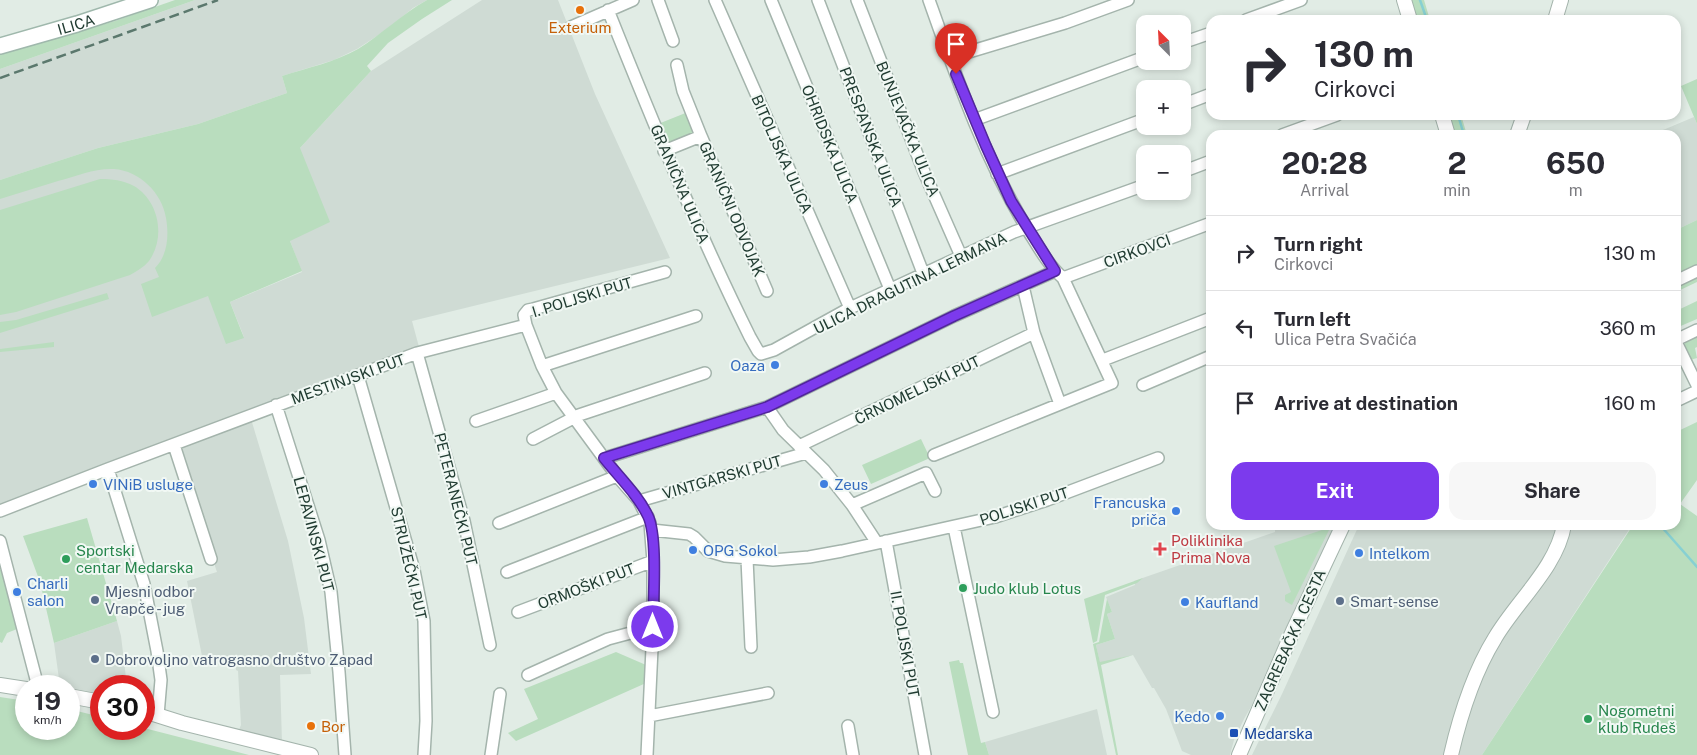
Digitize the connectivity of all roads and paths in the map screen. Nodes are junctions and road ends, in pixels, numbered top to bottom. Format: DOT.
graph roads {
  1 [pos="150,0"];
  2 [pos="633,0"];
  3 [pos="658,0"];
  4 [pos="715,0"];
  5 [pos="771,0"];
  6 [pos="818,0"];
  7 [pos="857,0"];
  8 [pos="929,0"];
  9 [pos="1128,0"];
  10 [pos="1301,0"];
  11 [pos="1404,0"];
  12 [pos="1561,0"];
  13 [pos="608,10"];
  14 [pos="1260,15"];
  15 [pos="1408,15"];
  16 [pos="1556,15"];
  17 [pos="571,27"];
  18 [pos="1206,35"];
  19 [pos="673,41"];
  20 [pos="1191,41"];
  21 [pos="0,46"];
  22 [pos="949,58"];
  23 [pos="1136,60"];
  24 [pos="677,65"];
  25 [pos="1206,96"];
  26 [pos="1191,102"];
  27 [pos="974,120"];
  28 [pos="1323,120"];
  29 [pos="1136,122"];
  30 [pos="1296,130"];
  31 [pos="700,136"];
  32 [pos="664,151"];
  33 [pos="1206,163"];
  34 [pos="1191,169"];
  35 [pos="997,174"];
  36 [pos="1136,189"];
  37 [pos="1206,225"];
  38 [pos="1027,229"];
  39 [pos="960,256"];
  40 [pos="1697,271"];
  41 [pos="665,272"];
  42 [pos="923,273"];
  43 [pos="1059,275"];
  44 [pos="1681,279"];
  45 [pos="1023,286"];
  46 [pos="890,289"];
  47 [pos="768,291"];
  48 [pos="850,308"];
  49 [pos="696,316"];
  50 [pos="1206,320"];
  51 [pos="526,325"];
  52 [pos="1697,330"];
  53 [pos="1034,334"];
  54 [pos="1681,338"];
  55 [pos="1681,351"];
  56 [pos="417,353"];
  57 [pos="762,354"];
  58 [pos="1206,358"];
  59 [pos="1102,360"];
  60 [pos="542,366"];
  61 [pos="705,373"];
  62 [pos="358,376"];
  63 [pos="1143,385"];
  64 [pos="1697,385"];
  65 [pos="1697,390"];
  66 [pos="556,393"];
  67 [pos="1681,398"];
  68 [pos="1060,404"];
  69 [pos="276,405"];
  70 [pos="767,407"];
  71 [pos="574,418"];
  72 [pos="476,421"];
  73 [pos="533,439"];
  74 [pos="174,444"];
  75 [pos="802,450"];
  76 [pos="934,455"];
  77 [pos="604,458"];
  78 [pos="1158,458"];
  79 [pos="108,469"];
  80 [pos="617,476"];
  81 [pos="934,492"];
  82 [pos="639,501"];
  83 [pos="852,505"];
  84 [pos="0,511"];
  85 [pos="648,517"];
  86 [pos="499,523"];
  87 [pos="954,527"];
  88 [pos="652,530"];
  89 [pos="1341,530"];
  90 [pos="1563,530"];
  91 [pos="0,541"];
  92 [pos="882,542"];
  93 [pos="211,559"];
  94 [pos="747,559"];
  95 [pos="653,561"];
  96 [pos="507,572"];
  97 [pos="518,612"];
  98 [pos="653,627"];
  99 [pos="490,645"];
  100 [pos="751,647"];
  101 [pos="35,675"];
  102 [pos="528,675"];
  103 [pos="0,685"];
  104 [pos="15,687"];
  105 [pos="768,693"];
  106 [pos="500,694"];
  107 [pos="993,712"];
  108 [pos="155,714"];
  109 [pos="158,715"];
  110 [pos="648,716"];
  111 [pos="848,726"];
  112 [pos="312,755"];
  113 [pos="345,755"];
  114 [pos="424,755"];
  115 [pos="492,755"];
  116 [pos="647,755"];
  117 [pos="853,755"];
  118 [pos="925,755"];
  119 [pos="1238,755"];
  120 [pos="1450,755"];
  1 -- 21 [label="main road, ILICA"];
  2 -- 13 [label="street"];
  3 -- 19 [label="street"];
  4 -- 48 [label="street, BITOLJSKA ULICA"];
  5 -- 46 [label="street, OHRIDSKA ULICA"];
  6 -- 42 [label="street, PRESPANSKA ULICA"];
  7 -- 39 [label="street, BUNJEVAČKA ULICA"];
  8 -- 22 [label="street"];
  9 -- 22 [label="street"];
  10 -- 14 [label="street"];
  11 -- 15 [label="street"];
  12 -- 16 [label="street"];
  13 -- 17 [label="street"];
  13 -- 32 [label="street, GRANIČNA ULICA"];
  18 -- 20 [label="street"];
  22 -- 27 [label="street"];
  23 -- 27 [label="street"];
  24 -- 31 [label="street"];
  25 -- 26 [label="street"];
  27 -- 35 [label="street"];
  28 -- 30 [label="street"];
  29 -- 35 [label="street"];
  31 -- 32 [label="street, GRANIČNI ODVOJAK"];
  31 -- 47 [label="street, GRANIČNI ODVOJAK"];
  32 -- 57 [label="street, GRANIČNA ULICA"];
  33 -- 34 [label="street"];
  35 -- 38 [label="street"];
  36 -- 38 [label="street, ULICA DRAGUTINA LERMANA"];
  37 -- 43 [label="street, CIRKOVCI"];
  38 -- 39 [label="street, ULICA DRAGUTINA LERMANA"];
  38 -- 43 [label="street"];
  39 -- 42 [label="street, ULICA DRAGUTINA LERMANA"];
  40 -- 44 [label="street"];
  41 -- 51 [label="street, I. POLJSKI PUT"];
  42 -- 46 [label="street, ULICA DRAGUTINA LERMANA"];
  43 -- 45 [label="street, CIRKOVCI"];
  43 -- 59 [label="street"];
  45 -- 53 [label="street"];
  45 -- 70 [label="street, CIRKOVCI"];
  46 -- 48 [label="street, ULICA DRAGUTINA LERMANA"];
  48 -- 57 [label="street, ULICA DRAGUTINA LERMANA"];
  49 -- 60 [label="street"];
  50 -- 59 [label="street"];
  51 -- 56 [label="street, MESTINJSKI PUT"];
  51 -- 60 [label="street, I. POLJSKI PUT"];
  52 -- 54 [label="street"];
  53 -- 68 [label="street"];
  53 -- 75 [label="street, ČRNOMELJSKI PUT"];
  55 -- 64 [label="street"];
  56 -- 62 [label="street, MESTINJSKI PUT"];
  56 -- 99 [label="street, PETERANEČKI PUT"];
  58 -- 63 [label="street"];
  59 -- 68 [label="street"];
  60 -- 66 [label="street, I. POLJSKI PUT"];
  61 -- 71 [label="street"];
  62 -- 69 [label="street, MESTINJSKI PUT"];
  62 -- 114 [label="street, STRUŽEČKI PUT"];
  65 -- 67 [label="street"];
  66 -- 71 [label="street, I. POLJSKI PUT"];
  66 -- 72 [label="street"];
  68 -- 76 [label="street"];
  69 -- 74 [label="street, MESTINJSKI PUT"];
  69 -- 113 [label="street, LEPAVINSKI PUT"];
  70 -- 75 [label="street, II. POLJSKI PUT"];
  70 -- 77 [label="street, CIRKOVCI"];
  71 -- 73 [label="street"];
  71 -- 77 [label="street, I. POLJSKI PUT"];
  74 -- 79 [label="street, MESTINJSKI PUT"];
  74 -- 93 [label="street"];
  75 -- 82 [label="street, VINTGARSKI PUT"];
  75 -- 83 [label="street, II. POLJSKI PUT"];
  77 -- 80 [label="street, I. POLJSKI PUT"];
  78 -- 87 [label="street, POLJSKI PUT"];
  79 -- 84 [label="street, MESTINJSKI PUT"];
  79 -- 109 [label="street"];
  80 -- 82 [label="street, I. POLJSKI PUT"];
  80 -- 86 [label="street"];
  81 -- 83 [label="street"];
  82 -- 85 [label="street, I. POLJSKI PUT"];
  83 -- 92 [label="street, II. POLJSKI PUT"];
  85 -- 88 [label="street, I. POLJSKI PUT"];
  85 -- 96 [label="street"];
  87 -- 92 [label="street, POLJSKI PUT"];
  87 -- 107 [label="street"];
  88 -- 94 [label="street"];
  88 -- 95 [label="street, I. POLJSKI PUT"];
  89 -- 119 [label="street, ZAGREBAČKA CESTA"];
  90 -- 120 [label="street"];
  91 -- 101 [label="street"];
  92 -- 94 [label="street"];
  92 -- 118 [label="street, II. POLJSKI PUT"];
  94 -- 100 [label="street"];
  95 -- 97 [label="street, ORMOŠKI PUT"];
  95 -- 98 [label="street, I. POLJSKI PUT"];
  98 -- 102 [label="street"];
  98 -- 110 [label="street, I. POLJSKI PUT"];
  103 -- 104 [label="street"];
  105 -- 110 [label="street"];
  106 -- 115 [label="street"];
  108 -- 109 [label="street"];
  109 -- 112 [label="street"];
  110 -- 116 [label="street, I. POLJSKI PUT"];
  111 -- 117 [label="street"];
}
